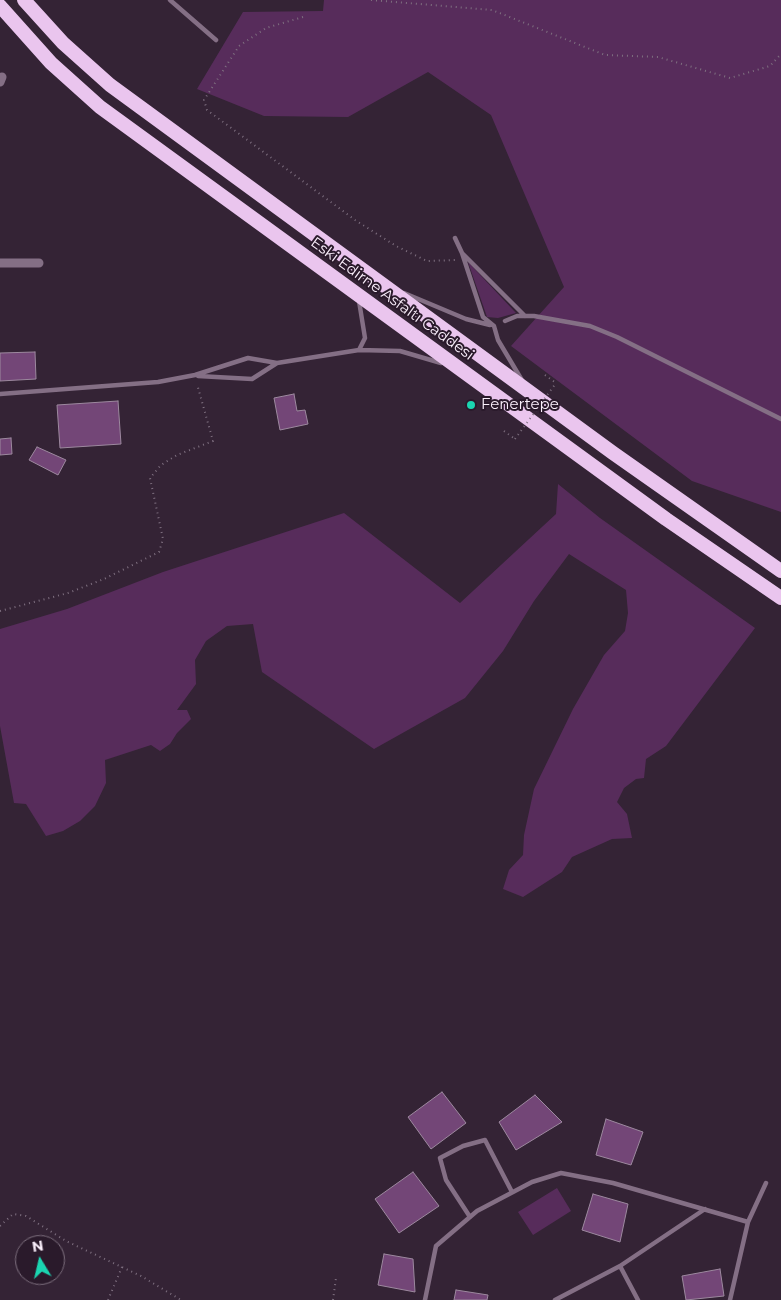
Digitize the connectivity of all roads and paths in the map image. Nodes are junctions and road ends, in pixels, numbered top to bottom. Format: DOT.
graph roads {
  1 [pos="24,0"];
  2 [pos="170,0"];
  3 [pos="371,0"];
  4 [pos="0,6"];
  5 [pos="303,17"];
  6 [pos="216,40"];
  7 [pos="781,54"];
  8 [pos="455,238"];
  9 [pos="462,253"];
  10 [pos="464,259"];
  11 [pos="0,263"];
  12 [pos="39,263"];
  13 [pos="383,285"];
  14 [pos="358,294"];
  15 [pos="525,316"];
  16 [pos="505,321"];
  17 [pos="494,326"];
  18 [pos="359,350"];
  19 [pos="277,363"];
  20 [pos="464,371"];
  21 [pos="545,375"];
  22 [pos="195,376"];
  23 [pos="530,391"];
  24 [pos="0,394"];
  25 [pos="781,419"];
  26 [pos="504,432"];
  27 [pos="781,571"];
  28 [pos="781,598"];
  29 [pos="0,611"];
  30 [pos="766,1183"];
  31 [pos="512,1192"];
  32 [pos="705,1209"];
  33 [pos="470,1216"];
  34 [pos="748,1222"];
  35 [pos="0,1226"];
  36 [pos="620,1266"];
  37 [pos="122,1267"];
  38 [pos="336,1278"];
  39 [pos="108,1300"];
  40 [pos="181,1300"];
  41 [pos="333,1300"];
  42 [pos="425,1300"];
  43 [pos="555,1300"];
  44 [pos="638,1300"];
  45 [pos="730,1300"];
  1 -- 13 [label="highway, Eski Edirne Asfaltı Caddesi"];
  2 -- 6 [label="lane"];
  3 -- 7 [label="path"];
  4 -- 14 [label="highway, Eski Edirne Asfaltı Caddesi"];
  5 -- 10 [label="path"];
  8 -- 9 [label="lane"];
  9 -- 10 [label="lane"];
  9 -- 15 [label="lane"];
  10 -- 17 [label="lane"];
  11 -- 12 [label="street"];
  13 -- 17 [label="lane"];
  13 -- 23 [label="highway, Eski Edirne Asfaltı Caddesi"];
  14 -- 18 [label="lane"];
  14 -- 20 [label="highway, Eski Edirne Asfaltı Caddesi"];
  15 -- 16 [label="lane"];
  15 -- 25 [label="lane"];
  17 -- 23 [label="lane"];
  18 -- 19 [label="lane"];
  18 -- 20 [label="lane"];
  19 -- 22 [label="lane"];
  19 -- 22 [label="lane"];
  20 -- 28 [label="highway, Eski Edirne Asfaltı Caddesi"];
  21 -- 26 [label="path, bridge"];
  22 -- 24 [label="lane"];
  22 -- 29 [label="path"];
  23 -- 27 [label="highway, Eski Edirne Asfaltı Caddesi"];
  30 -- 34 [label="lane"];
  31 -- 32 [label="lane"];
  31 -- 33 [label="lane"];
  31 -- 33 [label="lane"];
  32 -- 34 [label="lane"];
  32 -- 36 [label="lane"];
  33 -- 42 [label="lane"];
  34 -- 45 [label="lane"];
  35 -- 37 [label="path"];
  36 -- 43 [label="lane"];
  36 -- 44 [label="lane"];
  37 -- 39 [label="path"];
  37 -- 40 [label="path"];
  38 -- 41 [label="path"];
}
